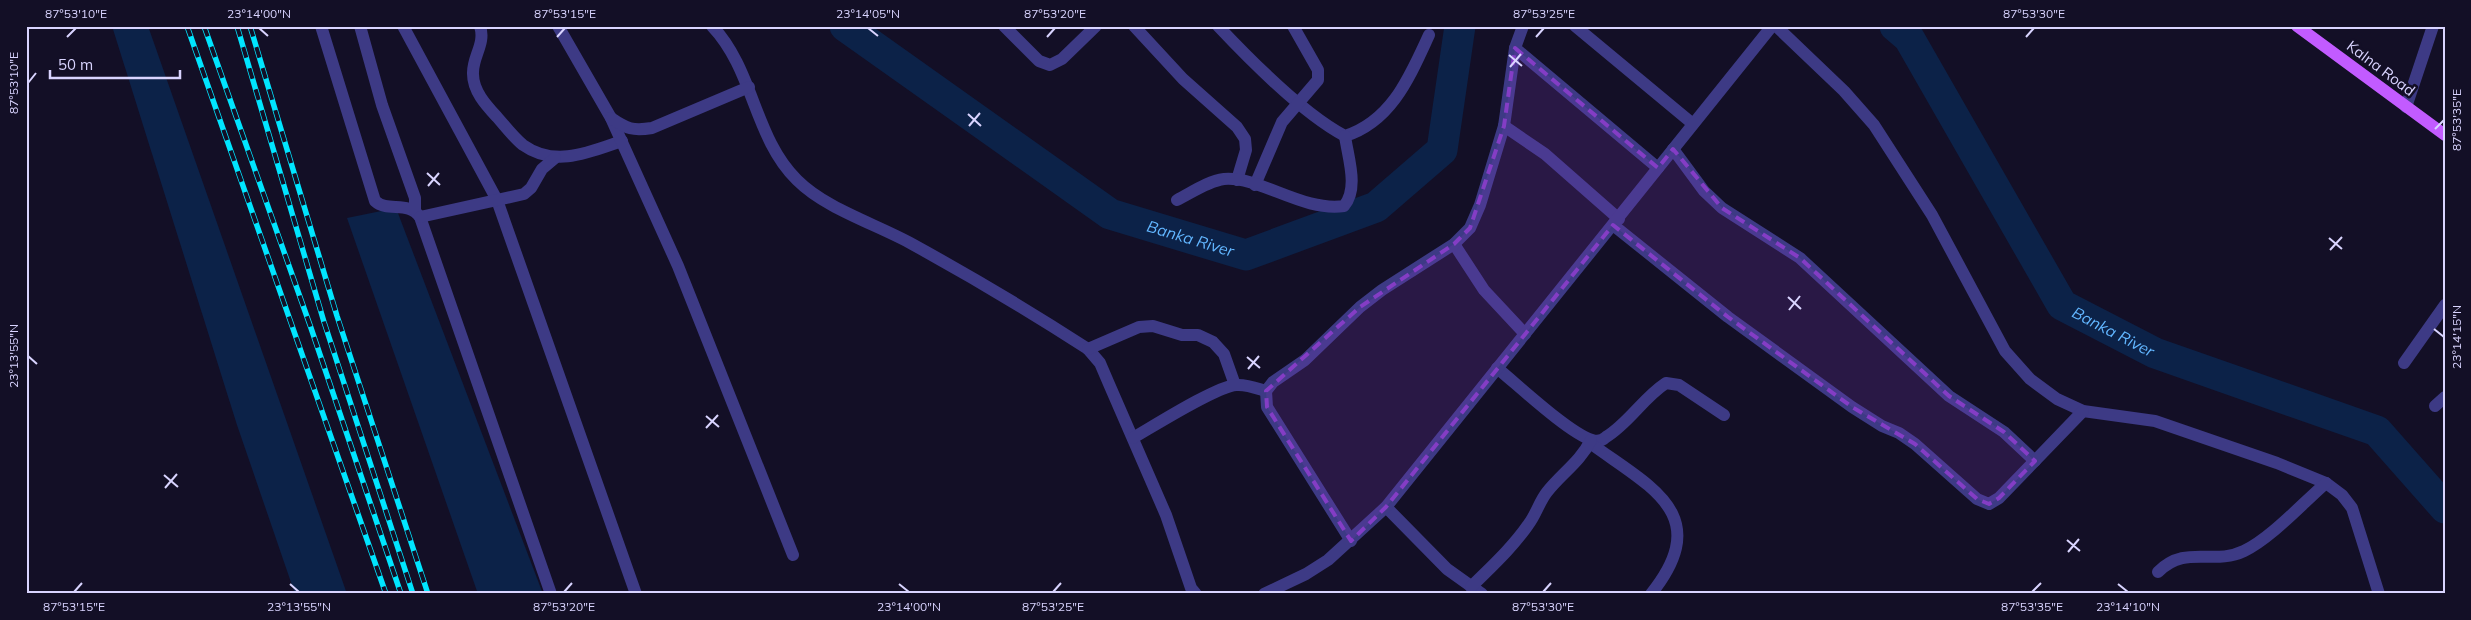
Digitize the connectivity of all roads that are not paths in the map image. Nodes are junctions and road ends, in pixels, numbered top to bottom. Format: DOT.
graph roads {
  1 [pos="321,26"];
  2 [pos="360,26"];
  3 [pos="403,26"];
  4 [pos="480,26"];
  5 [pos="558,26"];
  6 [pos="712,26"];
  7 [pos="1004,26"];
  8 [pos="1096,26"];
  9 [pos="1134,26"];
  10 [pos="1218,26"];
  11 [pos="1293,26"];
  12 [pos="1523,26"];
  13 [pos="1575,26"];
  14 [pos="1774,26"];
  15 [pos="2297,26"];
  16 [pos="2432,26"];
  17 [pos="1428,35"];
  18 [pos="1515,48"];
  19 [pos="750,87"];
  20 [pos="1299,102"];
  21 [pos="2406,107"];
  22 [pos="611,118"];
  23 [pos="1693,124"];
  24 [pos="1504,126"];
  25 [pos="2445,135"];
  26 [pos="1345,136"];
  27 [pos="622,141"];
  28 [pos="1673,149"];
  29 [pos="555,158"];
  30 [pos="1658,168"];
  31 [pos="1238,180"];
  32 [pos="1255,185"];
  33 [pos="497,200"];
  34 [pos="1178,200"];
  35 [pos="418,213"];
  36 [pos="1616,222"];
  37 [pos="1454,244"];
  38 [pos="2445,305"];
  39 [pos="1525,334"];
  40 [pos="1088,349"];
  41 [pos="2404,363"];
  42 [pos="1497,368"];
  43 [pos="1235,385"];
  44 [pos="1266,391"];
  45 [pos="2445,397"];
  46 [pos="2435,406"];
  47 [pos="2083,411"];
  48 [pos="1724,415"];
  49 [pos="1133,438"];
  50 [pos="1591,442"];
  51 [pos="2035,461"];
  52 [pos="2326,483"];
  53 [pos="1386,507"];
  54 [pos="1351,540"];
  55 [pos="793,555"];
  56 [pos="2158,572"];
  57 [pos="1476,590"];
  58 [pos="552,594"];
  59 [pos="636,594"];
  60 [pos="1196,594"];
  61 [pos="1264,594"];
  62 [pos="1651,594"];
  63 [pos="2379,594"];
  1 -- 35 [label="street"];
  2 -- 35 [label="street"];
  3 -- 33 [label="street"];
  4 -- 29 [label="street"];
  5 -- 22 [label="street"];
  6 -- 19 [label="street"];
  7 -- 8 [label="street"];
  9 -- 31 [label="street"];
  10 -- 20 [label="street"];
  11 -- 20 [label="street"];
  12 -- 18 [label="street"];
  13 -- 23 [label="street"];
  14 -- 23 [label="street"];
  14 -- 47 [label="street"];
  15 -- 21 [label="main road, Kalna Road"];
  16 -- 21 [label="street"];
  17 -- 26 [label="street"];
  18 -- 24 [label="street"];
  18 -- 30 [label="street"];
  19 -- 22 [label="street"];
  19 -- 40 [label="street"];
  20 -- 26 [label="street"];
  20 -- 32 [label="street"];
  21 -- 25 [label="main road, Kalna Road"];
  22 -- 27 [label="street"];
  23 -- 28 [label="street"];
  24 -- 36 [label="street"];
  24 -- 37 [label="street"];
  26 -- 32 [label="street"];
  27 -- 29 [label="street"];
  27 -- 55 [label="street"];
  28 -- 30 [label="street"];
  28 -- 51 [label="street"];
  29 -- 33 [label="street"];
  30 -- 36 [label="street"];
  31 -- 32 [label="street"];
  31 -- 34 [label="street"];
  33 -- 35 [label="street"];
  33 -- 59 [label="street"];
  35 -- 58 [label="street"];
  36 -- 39 [label="street"];
  36 -- 51 [label="street"];
  37 -- 39 [label="street"];
  37 -- 44 [label="street"];
  38 -- 41 [label="street"];
  39 -- 42 [label="street"];
  40 -- 43 [label="street"];
  40 -- 49 [label="street"];
  42 -- 50 [label="street"];
  42 -- 53 [label="street"];
  43 -- 44 [label="street"];
  43 -- 49 [label="street"];
  44 -- 54 [label="street"];
  45 -- 46 [label="street"];
  47 -- 51 [label="street"];
  47 -- 52 [label="street"];
  48 -- 50 [label="street"];
  49 -- 60 [label="street"];
  50 -- 57 [label="street"];
  50 -- 62 [label="street"];
  52 -- 56 [label="street"];
  52 -- 63 [label="street"];
  53 -- 54 [label="street"];
  53 -- 57 [label="street"];
  54 -- 61 [label="street"];
}
